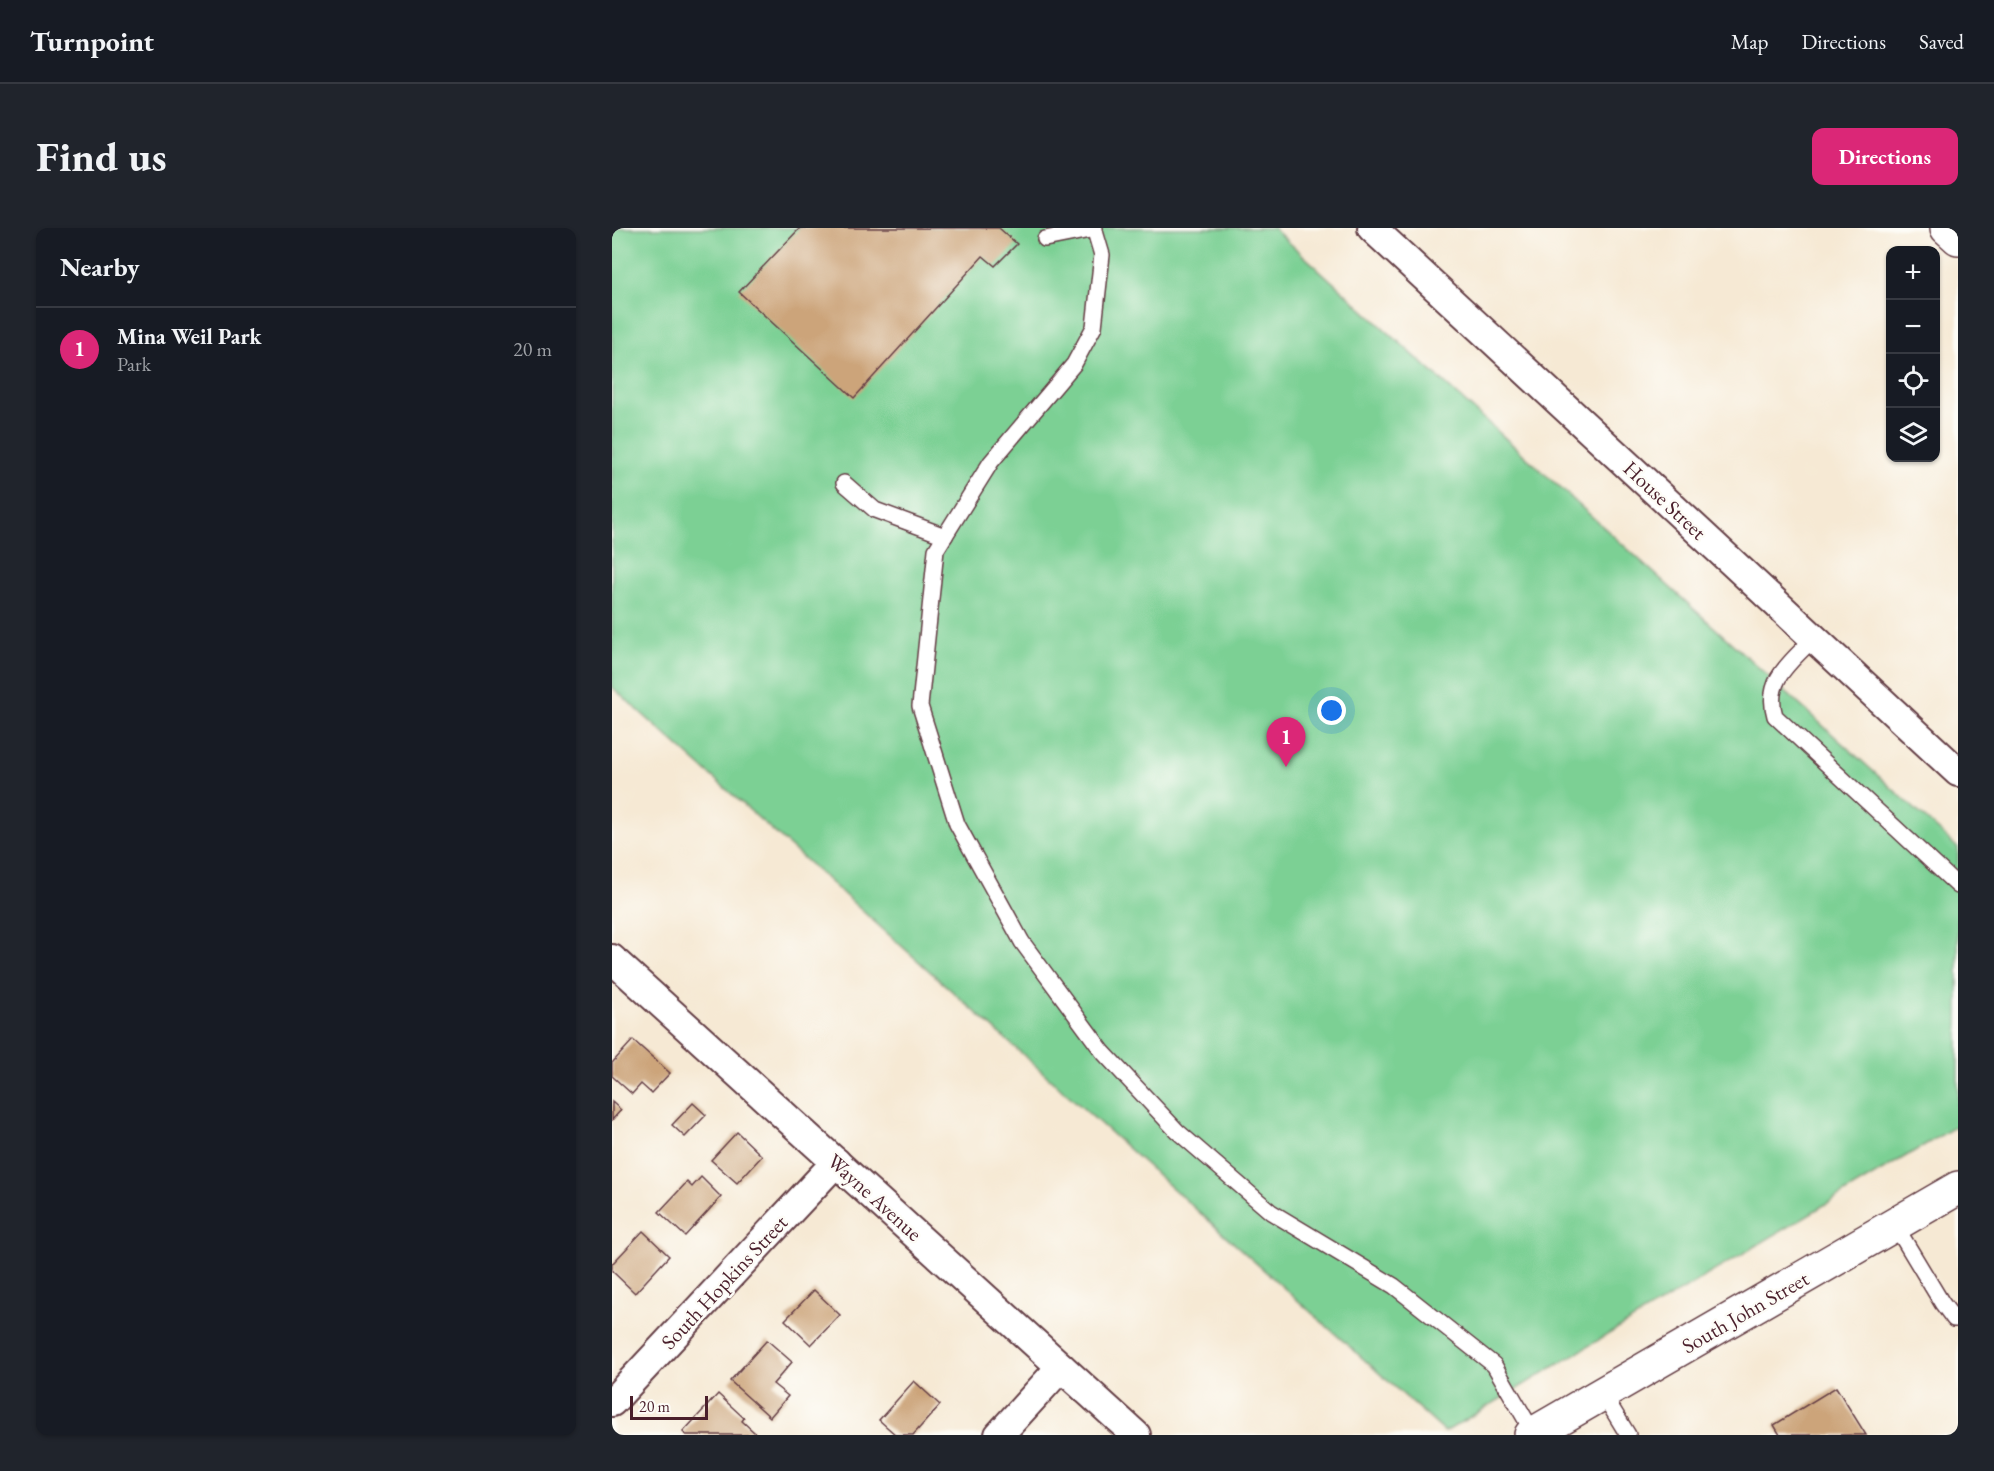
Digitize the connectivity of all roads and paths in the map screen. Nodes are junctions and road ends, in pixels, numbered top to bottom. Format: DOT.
graph roads {
  1 [pos="1372,228"];
  2 [pos="1947,228"];
  3 [pos="1095,229"];
  4 [pos="1958,238"];
  5 [pos="1045,239"];
  6 [pos="844,483"];
  7 [pos="945,536"];
  8 [pos="1814,638"];
  9 [pos="1958,772"];
  10 [pos="1958,886"];
  11 [pos="612,959"];
  12 [pos="837,1162"];
  13 [pos="1958,1188"];
  14 [pos="1895,1225"];
  15 [pos="1958,1320"];
  16 [pos="1061,1367"];
  17 [pos="1603,1394"];
  18 [pos="612,1401"];
  19 [pos="1533,1434"];
  20 [pos="999,1435"];
  21 [pos="1136,1435"];
  22 [pos="1628,1435"];
  1 -- 8 [label="street, House Street"];
  2 -- 4 [label="street"];
  3 -- 5 [label="lane"];
  3 -- 7 [label="lane"];
  6 -- 7 [label="lane"];
  7 -- 19 [label="lane"];
  8 -- 9 [label="street, House Street"];
  8 -- 10 [label="lane"];
  11 -- 12 [label="street, Wayne Avenue"];
  12 -- 16 [label="street, Wayne Avenue"];
  12 -- 18 [label="street, South Hopkins Street"];
  13 -- 14 [label="street, South John Street"];
  14 -- 15 [label="lane"];
  14 -- 17 [label="street, South John Street"];
  16 -- 20 [label="street"];
  16 -- 21 [label="street, Wayne Avenue"];
  17 -- 19 [label="street, South John Street"];
  17 -- 22 [label="lane"];
}
